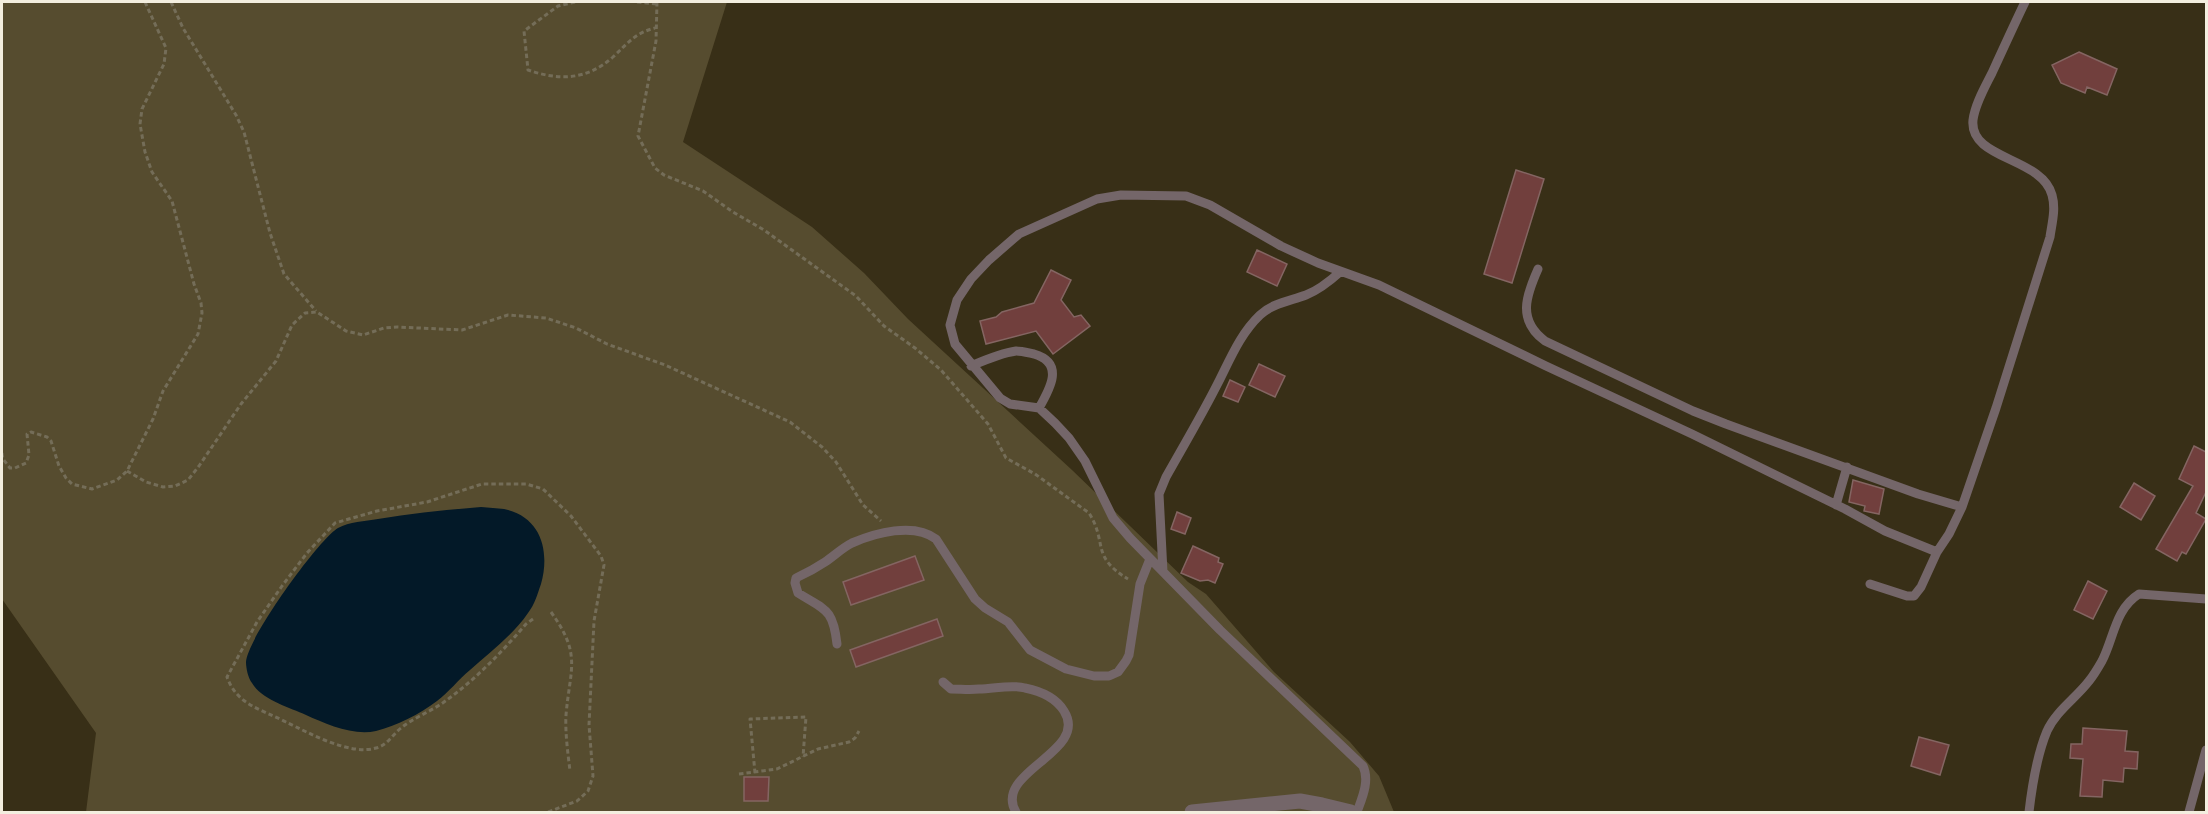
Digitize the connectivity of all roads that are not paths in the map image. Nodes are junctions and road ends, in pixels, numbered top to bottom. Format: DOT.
graph roads {
  1 [pos="2025,2"];
  2 [pos="1538,269"];
  3 [pos="1340,272"];
  4 [pos="971,366"];
  5 [pos="1039,408"];
  6 [pos="1846,467"];
  7 [pos="1836,505"];
  8 [pos="1962,507"];
  9 [pos="1938,552"];
  10 [pos="1150,559"];
  11 [pos="1163,572"];
  12 [pos="1870,584"];
  13 [pos="2206,599"];
  14 [pos="837,644"];
  15 [pos="943,682"];
  16 [pos="2206,750"];
  17 [pos="1016,813"];
  18 [pos="1192,813"];
  19 [pos="1351,813"];
  20 [pos="1357,813"];
  21 [pos="2029,813"];
  22 [pos="2189,813"];
  1 -- 8 [label="lane"];
  2 -- 6 [label="lane"];
  3 -- 4 [label="lane"];
  3 -- 7 [label="lane"];
  3 -- 11 [label="lane"];
  4 -- 5 [label="lane"];
  4 -- 5 [label="lane"];
  5 -- 10 [label="lane"];
  6 -- 7 [label="lane"];
  6 -- 8 [label="lane"];
  7 -- 9 [label="lane"];
  8 -- 9 [label="lane"];
  9 -- 12 [label="lane"];
  10 -- 11 [label="lane"];
  10 -- 14 [label="lane"];
  11 -- 20 [label="lane"];
  13 -- 21 [label="lane"];
  15 -- 17 [label="lane"];
  16 -- 22 [label="lane"];
  18 -- 19 [label="street"];
}
